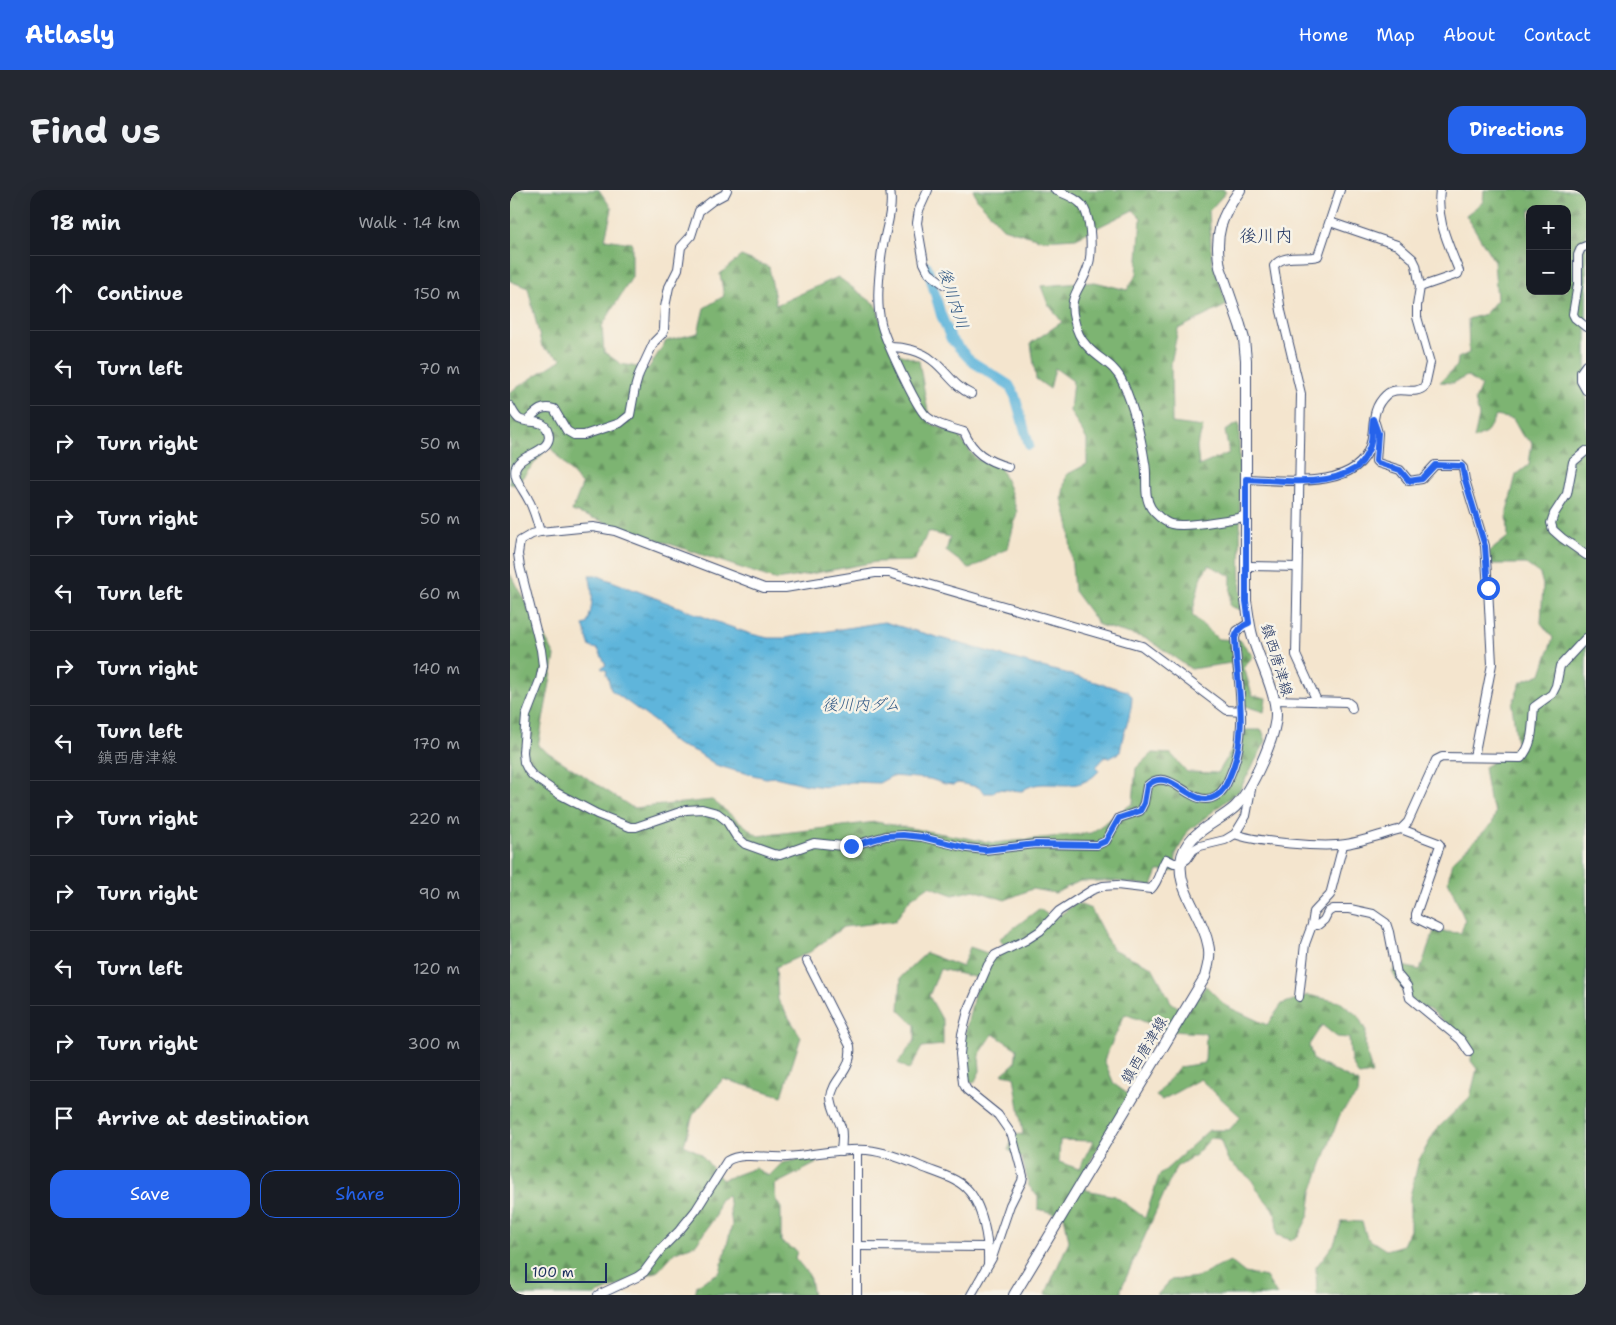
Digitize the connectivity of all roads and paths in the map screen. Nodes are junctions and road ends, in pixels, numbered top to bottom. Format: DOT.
graph roads {
  1 [pos="727,190"];
  2 [pos="890,190"];
  3 [pos="928,190"];
  4 [pos="1055,190"];
  5 [pos="1240,190"];
  6 [pos="1340,190"];
  7 [pos="1440,190"];
  8 [pos="1330,222"];
  9 [pos="1586,246"];
  10 [pos="945,285"];
  11 [pos="1420,287"];
  12 [pos="1586,327"];
  13 [pos="891,347"];
  14 [pos="1586,365"];
  15 [pos="1586,390"];
  16 [pos="968,393"];
  17 [pos="510,406"];
  18 [pos="1373,419"];
  19 [pos="527,421"];
  20 [pos="1586,451"];
  21 [pos="1008,468"];
  22 [pos="1246,479"];
  23 [pos="1299,481"];
  24 [pos="1246,514"];
  25 [pos="540,532"];
  26 [pos="1586,555"];
  27 [pos="1249,566"];
  28 [pos="1297,567"];
  29 [pos="1249,623"];
  30 [pos="1586,638"];
  31 [pos="1274,700"];
  32 [pos="1317,701"];
  33 [pos="1352,709"];
  34 [pos="1242,711"];
  35 [pos="1474,758"];
  36 [pos="1252,780"];
  37 [pos="1401,829"];
  38 [pos="1235,834"];
  39 [pos="1343,844"];
  40 [pos="1180,863"];
  41 [pos="1312,925"];
  42 [pos="1438,929"];
  43 [pos="807,961"];
  44 [pos="1299,997"];
  45 [pos="1469,1052"];
  46 [pos="857,1150"];
  47 [pos="841,1151"];
  48 [pos="857,1246"];
  49 [pos="988,1247"];
  50 [pos="988,1266"];
  51 [pos="598,1295"];
  52 [pos="857,1295"];
  53 [pos="971,1295"];
  54 [pos="1014,1295"];
  1 -- 19 [label="street"];
  2 -- 13 [label="street"];
  3 -- 10 [label="street"];
  4 -- 24 [label="street"];
  5 -- 22 [label="main road, 鎮西唐津線"];
  6 -- 8 [label="street"];
  7 -- 11 [label="street"];
  8 -- 11 [label="street"];
  8 -- 23 [label="street"];
  9 -- 12 [label="street"];
  11 -- 18 [label="street"];
  13 -- 16 [label="street"];
  13 -- 21 [label="street"];
  14 -- 15 [label="street"];
  17 -- 19 [label="street"];
  18 -- 23 [label="street"];
  18 -- 35 [label="street"];
  19 -- 25 [label="street"];
  20 -- 26 [label="street"];
  22 -- 23 [label="street"];
  22 -- 24 [label="main road, 鎮西唐津線"];
  23 -- 28 [label="street"];
  24 -- 29 [label="main road, 鎮西唐津線"];
  25 -- 34 [label="street"];
  25 -- 34 [label="street"];
  27 -- 28 [label="street"];
  28 -- 32 [label="street"];
  29 -- 31 [label="main road, 鎮西唐津線"];
  29 -- 34 [label="street"];
  30 -- 35 [label="street"];
  31 -- 32 [label="street"];
  31 -- 36 [label="main road, 鎮西唐津線"];
  32 -- 33 [label="street"];
  35 -- 37 [label="street"];
  36 -- 38 [label="street"];
  36 -- 40 [label="main road, 鎮西唐津線"];
  37 -- 39 [label="street"];
  37 -- 42 [label="street"];
  38 -- 39 [label="street"];
  38 -- 40 [label="street"];
  39 -- 41 [label="street"];
  40 -- 50 [label="street"];
  40 -- 54 [label="main road, 鎮西唐津線"];
  41 -- 44 [label="street"];
  41 -- 45 [label="street"];
  43 -- 47 [label="street"];
  46 -- 47 [label="street"];
  46 -- 48 [label="street"];
  46 -- 49 [label="street"];
  47 -- 51 [label="street"];
  48 -- 49 [label="street"];
  48 -- 52 [label="street"];
  49 -- 50 [label="street"];
  50 -- 53 [label="street"];
}
